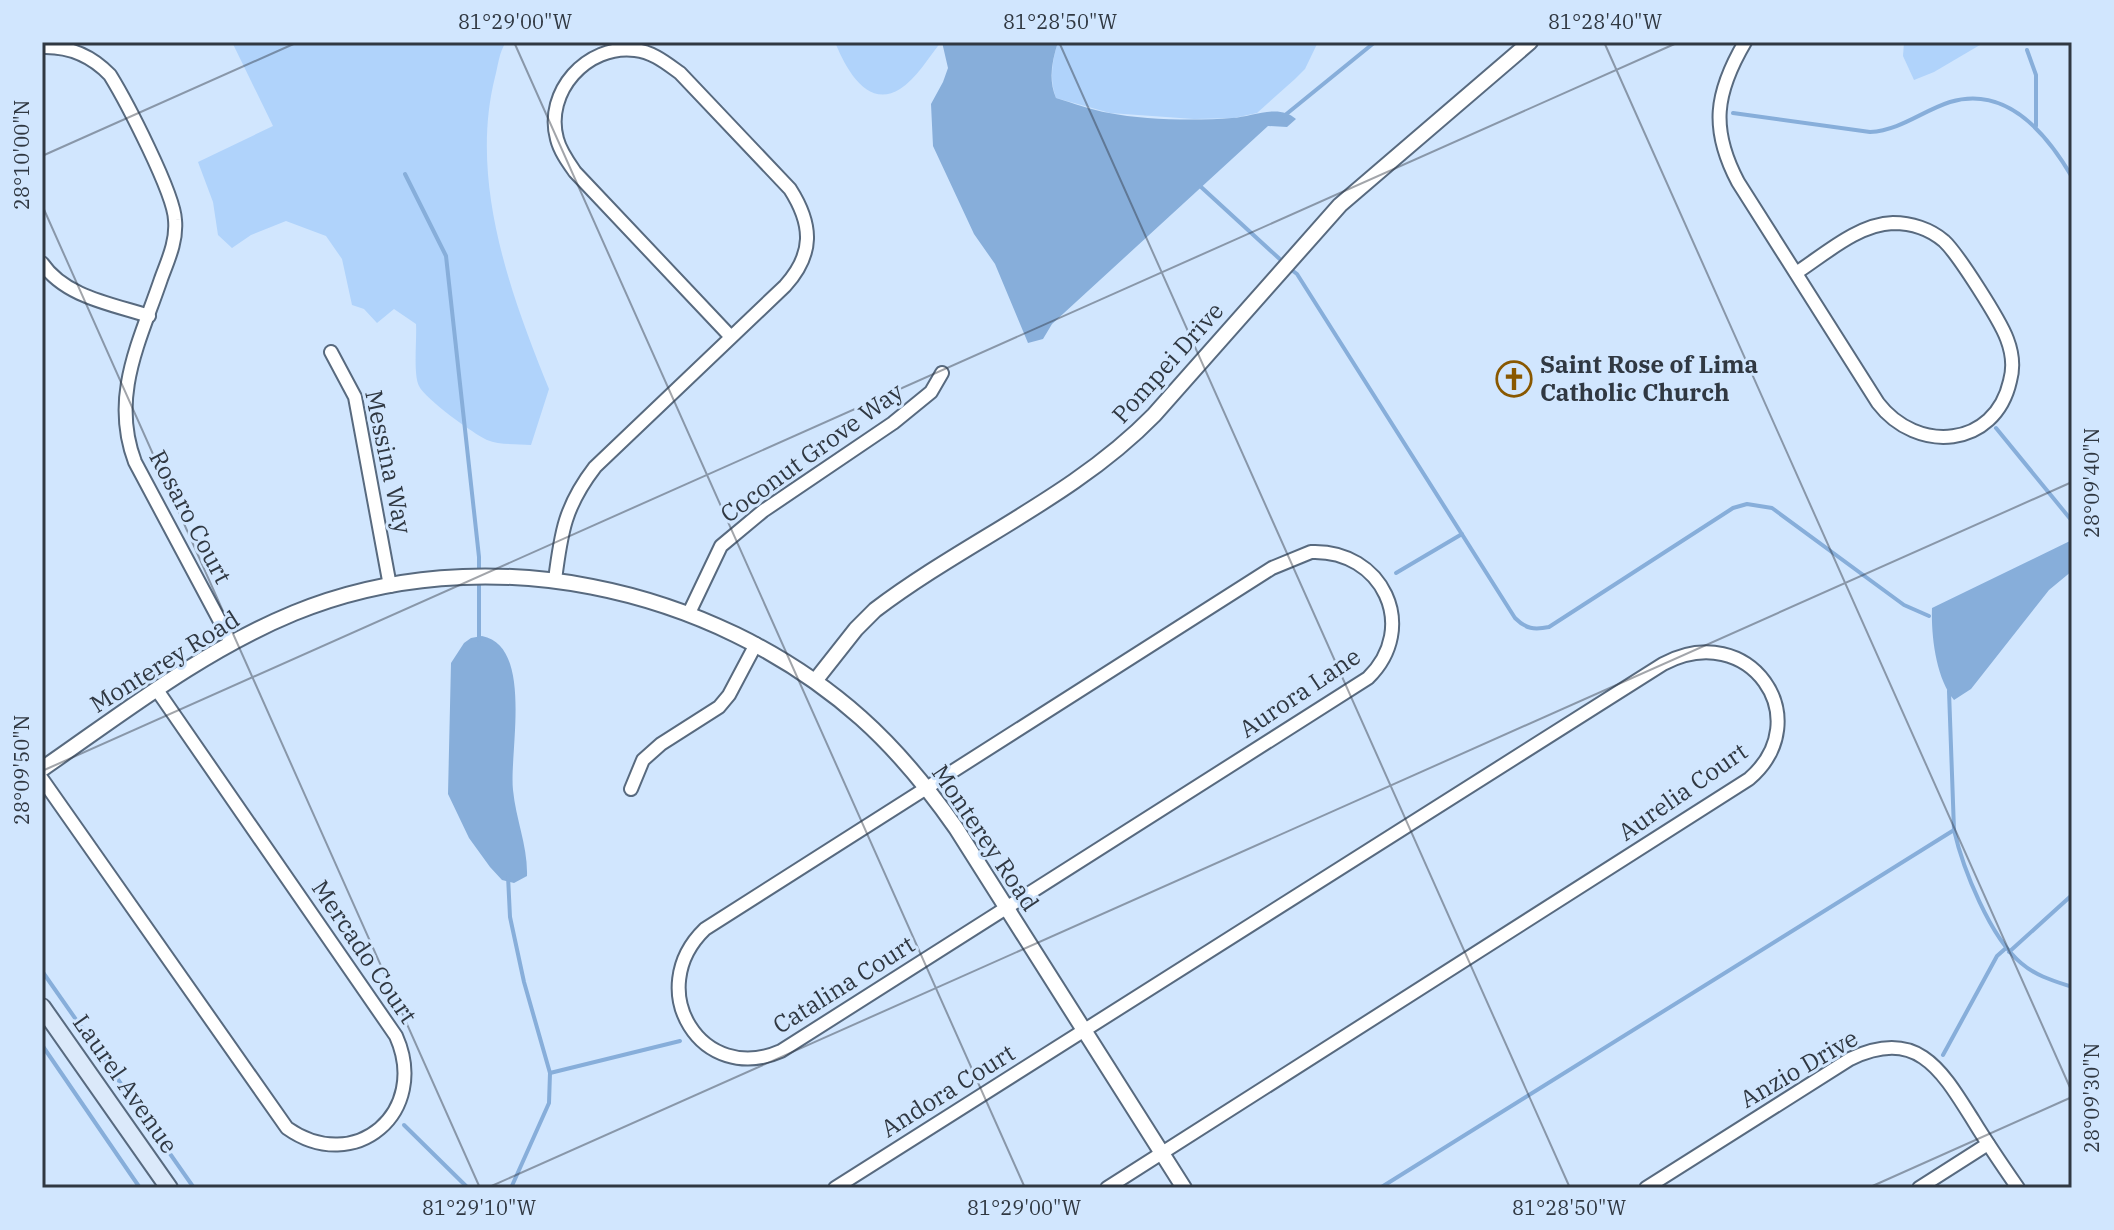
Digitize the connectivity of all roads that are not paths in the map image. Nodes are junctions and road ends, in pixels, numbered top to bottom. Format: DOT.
graph roads {
  1 [pos="1530,42"];
  2 [pos="1745,42"];
  3 [pos="42,47"];
  4 [pos="42,263"];
  5 [pos="1796,273"];
  6 [pos="149,316"];
  7 [pos="731,337"];
  8 [pos="331,352"];
  9 [pos="942,373"];
  10 [pos="555,580"];
  11 [pos="390,586"];
  12 [pos="689,613"];
  13 [pos="231,642"];
  14 [pos="756,644"];
  15 [pos="815,681"];
  16 [pos="157,690"];
  17 [pos="42,769"];
  18 [pos="42,779"];
  19 [pos="928,788"];
  20 [pos="631,789"];
  21 [pos="1007,909"];
  22 [pos="42,1007"];
  23 [pos="1085,1032"];
  24 [pos="1988,1144"];
  25 [pos="1162,1153"];
  26 [pos="169,1188"];
  27 [pos="835,1188"];
  28 [pos="1107,1188"];
  29 [pos="1184,1188"];
  30 [pos="1646,1188"];
  31 [pos="1919,1188"];
  32 [pos="2018,1188"];
  1 -- 15 [label="street, Pompei Drive"];
  2 -- 5 [label="street"];
  3 -- 6 [label="street, Rosaro Court"];
  4 -- 6 [label="street"];
  5 -- 5 [label="street"];
  6 -- 13 [label="street, Rosaro Court"];
  7 -- 7 [label="street"];
  7 -- 10 [label="street"];
  8 -- 11 [label="street, Messina Way"];
  9 -- 12 [label="street, Coconut Grove Way"];
  10 -- 11 [label="street, Monterey Road"];
  10 -- 12 [label="street, Monterey Road"];
  11 -- 13 [label="street, Monterey Road"];
  12 -- 14 [label="street, Monterey Road"];
  13 -- 16 [label="street, Monterey Road"];
  14 -- 15 [label="street, Monterey Road"];
  14 -- 20 [label="street"];
  15 -- 19 [label="street, Monterey Road"];
  16 -- 17 [label="street, Monterey Road"];
  16 -- 18 [label="street, Mercado Court"];
  19 -- 21 [label="street, Monterey Road"];
  19 -- 21 [label="street, Catalina Court"];
  19 -- 21 [label="street, Aurora Lane"];
  21 -- 23 [label="street, Monterey Road"];
  22 -- 26 [label="main road, Laurel Avenue"];
  23 -- 25 [label="street, Monterey Road"];
  23 -- 25 [label="street, Aurelia Court"];
  23 -- 27 [label="street, Andora Court"];
  24 -- 30 [label="street, Anzio Drive"];
  24 -- 31 [label="street"];
  24 -- 32 [label="street, Anzio Drive"];
  25 -- 28 [label="street"];
  25 -- 29 [label="street, Monterey Road"];
}
